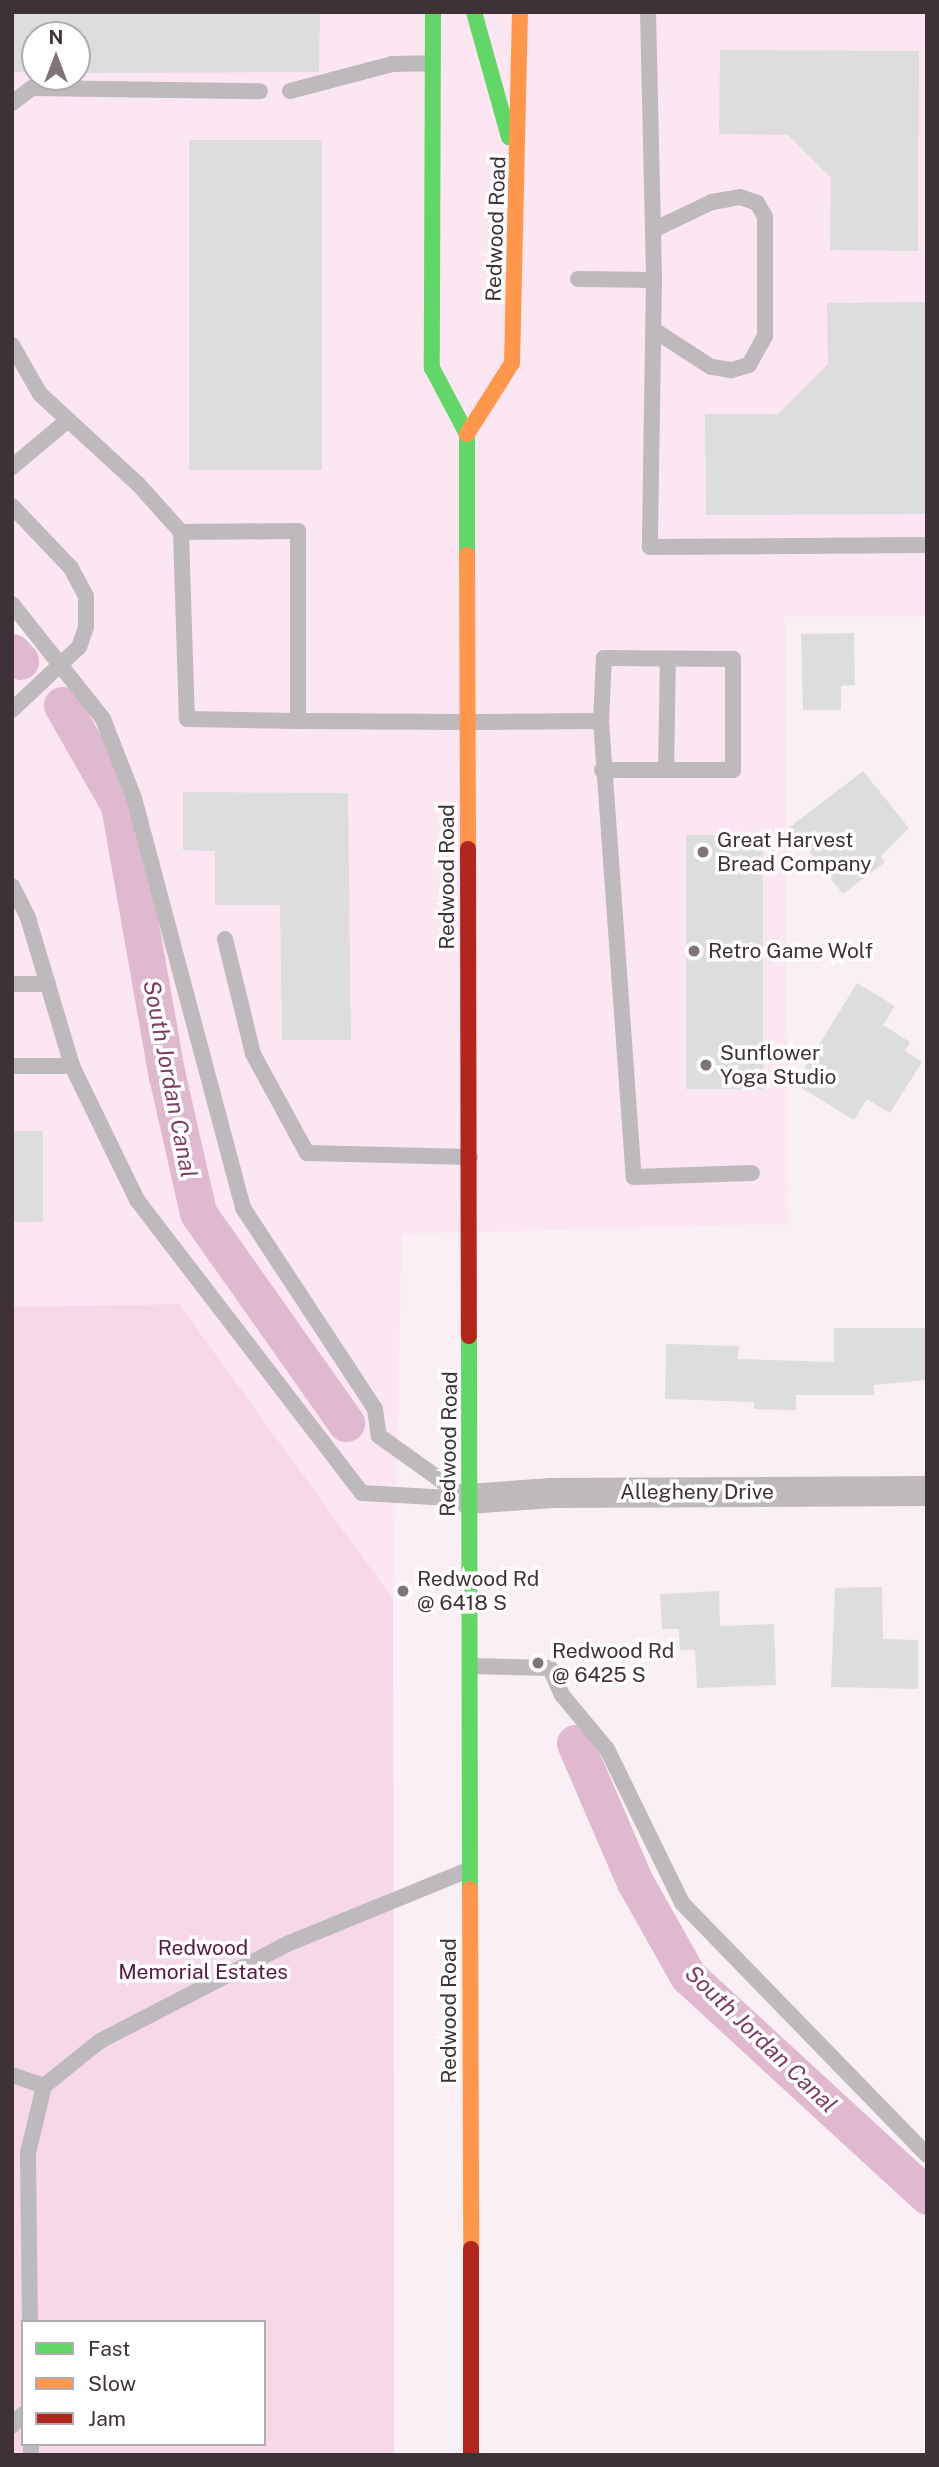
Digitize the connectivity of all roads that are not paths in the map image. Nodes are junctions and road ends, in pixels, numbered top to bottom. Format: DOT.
graph roads {
  1 [pos="433,12"];
  2 [pos="474,12"];
  3 [pos="520,12"];
  4 [pos="649,12"];
  5 [pos="431,63"];
  6 [pos="260,91"];
  7 [pos="290,91"];
  8 [pos="12,103"];
  9 [pos="519,172"];
  10 [pos="653,230"];
  11 [pos="578,279"];
  12 [pos="654,280"];
  13 [pos="653,330"];
  14 [pos="12,345"];
  15 [pos="68,420"];
  16 [pos="467,434"];
  17 [pos="12,467"];
  18 [pos="12,506"];
  19 [pos="181,532"];
  20 [pos="927,545"];
  21 [pos="12,604"];
  22 [pos="668,659"];
  23 [pos="60,667"];
  24 [pos="12,710"];
  25 [pos="298,721"];
  26 [pos="601,721"];
  27 [pos="467,722"];
  28 [pos="601,770"];
  29 [pos="666,770"];
  30 [pos="12,886"];
  31 [pos="225,939"];
  32 [pos="12,984"];
  33 [pos="48,984"];
  34 [pos="12,1066"];
  35 [pos="72,1066"];
  36 [pos="470,1157"];
  37 [pos="752,1173"];
  38 [pos="927,1491"];
  39 [pos="468,1499"];
  40 [pos="470,1667"];
  41 [pos="470,1869"];
  42 [pos="12,2075"];
  43 [pos="44,2086"];
  44 [pos="927,2155"];
  45 [pos="30,2320"];
  46 [pos="471,2455"];
  1 -- 5 [label="main road, Redwood Road"];
  2 -- 9 [label="main road"];
  3 -- 9 [label="main road, Redwood Road"];
  4 -- 10 [label="lane"];
  5 -- 7 [label="lane"];
  5 -- 16 [label="main road, Redwood Road"];
  6 -- 8 [label="lane"];
  9 -- 16 [label="main road, Redwood Road"];
  10 -- 12 [label="lane"];
  10 -- 13 [label="lane"];
  11 -- 12 [label="lane"];
  12 -- 13 [label="lane"];
  13 -- 20 [label="lane"];
  14 -- 15 [label="lane"];
  15 -- 17 [label="lane"];
  15 -- 19 [label="lane"];
  16 -- 27 [label="main road, Redwood Road"];
  18 -- 23 [label="lane"];
  19 -- 25 [label="lane"];
  19 -- 25 [label="lane"];
  21 -- 23 [label="lane"];
  22 -- 26 [label="lane"];
  22 -- 29 [label="lane"];
  22 -- 29 [label="lane"];
  23 -- 24 [label="lane"];
  23 -- 39 [label="lane"];
  25 -- 27 [label="lane"];
  26 -- 27 [label="lane"];
  26 -- 28 [label="lane"];
  27 -- 36 [label="main road, Redwood Road"];
  28 -- 29 [label="lane"];
  28 -- 37 [label="lane"];
  30 -- 33 [label="lane"];
  31 -- 36 [label="lane"];
  32 -- 33 [label="lane"];
  33 -- 35 [label="lane"];
  34 -- 35 [label="lane"];
  35 -- 39 [label="lane"];
  36 -- 39 [label="main road, Redwood Road"];
  38 -- 39 [label="street, Allegheny Drive"];
  39 -- 40 [label="main road, Redwood Road"];
  40 -- 41 [label="main road, Redwood Road"];
  40 -- 44 [label="lane"];
  41 -- 43 [label="lane"];
  41 -- 46 [label="main road, Redwood Road"];
  42 -- 43 [label="lane"];
  43 -- 45 [label="lane"];
}
